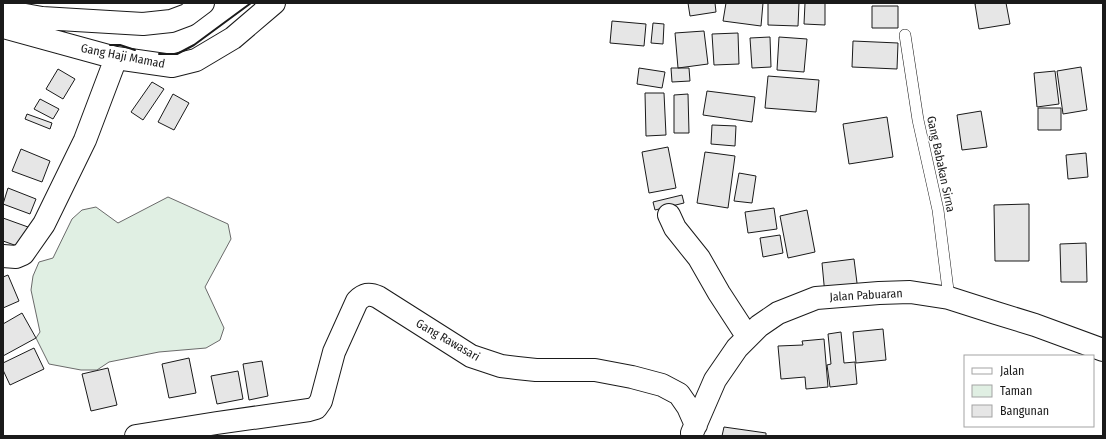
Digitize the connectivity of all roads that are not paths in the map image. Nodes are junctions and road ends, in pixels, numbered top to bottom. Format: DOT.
graph roads {
  1 [pos="203,3"];
  2 [pos="274,3"];
  3 [pos="46,10"];
  4 [pos="3,11"];
  5 [pos="3,27"];
  6 [pos="905,35"];
  7 [pos="116,58"];
  8 [pos="669,214"];
  9 [pos="3,256"];
  10 [pos="949,298"];
  11 [pos="747,336"];
  12 [pos="1103,350"];
  13 [pos="693,431"];
  14 [pos="136,436"];
  1 -- 3 [label="street"];
  2 -- 7 [label="street, Gang Haji Mamad"];
  3 -- 4 [label="street"];
  5 -- 7 [label="street, Gang Haji Mamad"];
  6 -- 10 [label="lane, Gang Babakan Sirna"];
  7 -- 9 [label="street"];
  8 -- 11 [label="street"];
  10 -- 11 [label="street, Jalan Pabuaran"];
  10 -- 12 [label="street, Jalan Pabuaran"];
  11 -- 13 [label="street, Jalan Pabuaran"];
  13 -- 14 [label="street, Gang Rawasari"];
}
